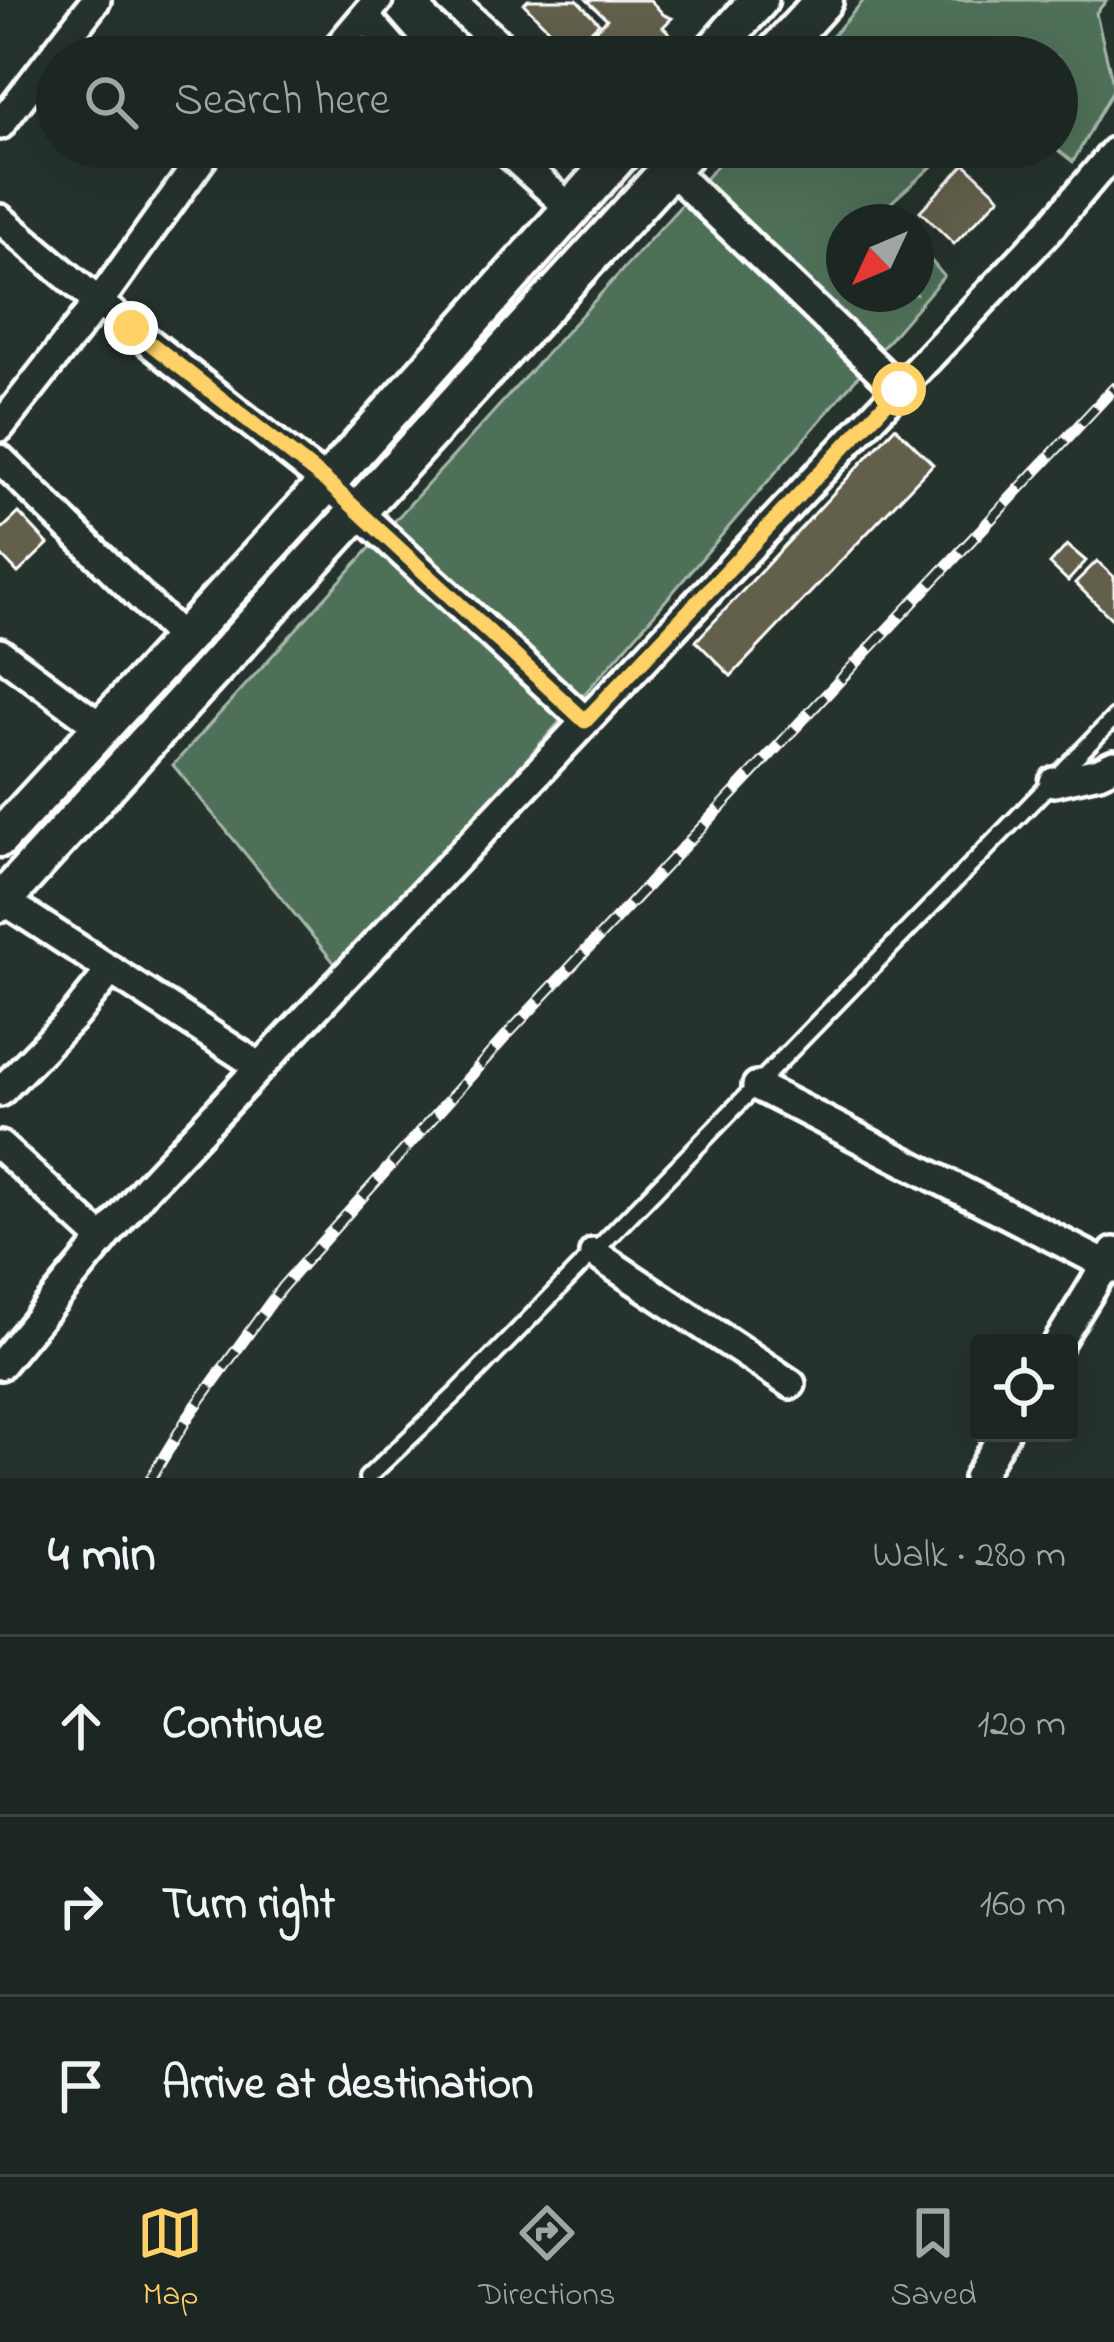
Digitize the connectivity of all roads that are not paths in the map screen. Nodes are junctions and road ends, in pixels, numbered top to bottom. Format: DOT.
graph roads {
  1 [pos="96,0"];
  2 [pos="450,0"];
  3 [pos="760,0"];
  4 [pos="824,0"];
  5 [pos="372,8"];
  6 [pos="68,36"];
  7 [pos="348,36"];
  8 [pos="388,36"];
  9 [pos="490,36"];
  10 [pos="727,36"];
  11 [pos="791,36"];
  12 [pos="36,78"];
  13 [pos="0,125"];
  14 [pos="1114,152"];
  15 [pos="195,168"];
  16 [pos="525,168"];
  17 [pos="604,168"];
  18 [pos="671,168"];
  19 [pos="689,168"];
  20 [pos="571,209"];
  21 [pos="0,219"];
  22 [pos="98,302"];
  23 [pos="899,389"];
  24 [pos="0,427"];
  25 [pos="0,459"];
  26 [pos="327,482"];
  27 [pos="358,511"];
  28 [pos="183,639"];
  29 [pos="0,653"];
  30 [pos="1114,718"];
  31 [pos="585,721"];
  32 [pos="101,728"];
  33 [pos="1114,765"];
  34 [pos="1054,782"];
  35 [pos="0,838"];
  36 [pos="1,901"];
  37 [pos="111,970"];
  38 [pos="260,1067"];
  39 [pos="757,1086"];
  40 [pos="0,1091"];
  41 [pos="0,1146"];
  42 [pos="103,1240"];
  43 [pos="594,1253"];
  44 [pos="1111,1262"];
  45 [pos="12,1327"];
  46 [pos="1064,1334"];
  47 [pos="0,1365"];
  48 [pos="790,1384"];
  49 [pos="999,1442"];
  50 [pos="367,1478"];
  51 [pos="977,1478"];
  1 -- 6 [label="street"];
  2 -- 9 [label="street"];
  3 -- 10 [label="main road"];
  4 -- 11 [label="main road"];
  5 -- 7 [label="street"];
  5 -- 8 [label="street"];
  12 -- 13 [label="street"];
  14 -- 23 [label="street"];
  15 -- 22 [label="street"];
  16 -- 20 [label="street"];
  17 -- 20 [label="main road"];
  18 -- 27 [label="main road"];
  19 -- 23 [label="street"];
  20 -- 26 [label="main road"];
  21 -- 22 [label="street"];
  22 -- 24 [label="street"];
  22 -- 26 [label="street"];
  23 -- 31 [label="street"];
  25 -- 28 [label="street"];
  26 -- 27 [label="street"];
  26 -- 28 [label="main road"];
  27 -- 31 [label="street"];
  27 -- 36 [label="main road"];
  28 -- 32 [label="main road"];
  29 -- 32 [label="street"];
  30 -- 34 [label="lane"];
  31 -- 38 [label="street"];
  32 -- 35 [label="main road"];
  33 -- 34 [label="street"];
  34 -- 39 [label="lane"];
  36 -- 37 [label="street"];
  37 -- 38 [label="street"];
  37 -- 40 [label="street"];
  38 -- 42 [label="street"];
  39 -- 43 [label="lane"];
  39 -- 44 [label="street"];
  41 -- 42 [label="street"];
  42 -- 45 [label="street"];
  43 -- 48 [label="street"];
  43 -- 50 [label="lane"];
  44 -- 46 [label="street"];
  45 -- 47 [label="street"];
  49 -- 51 [label="street"];
}
